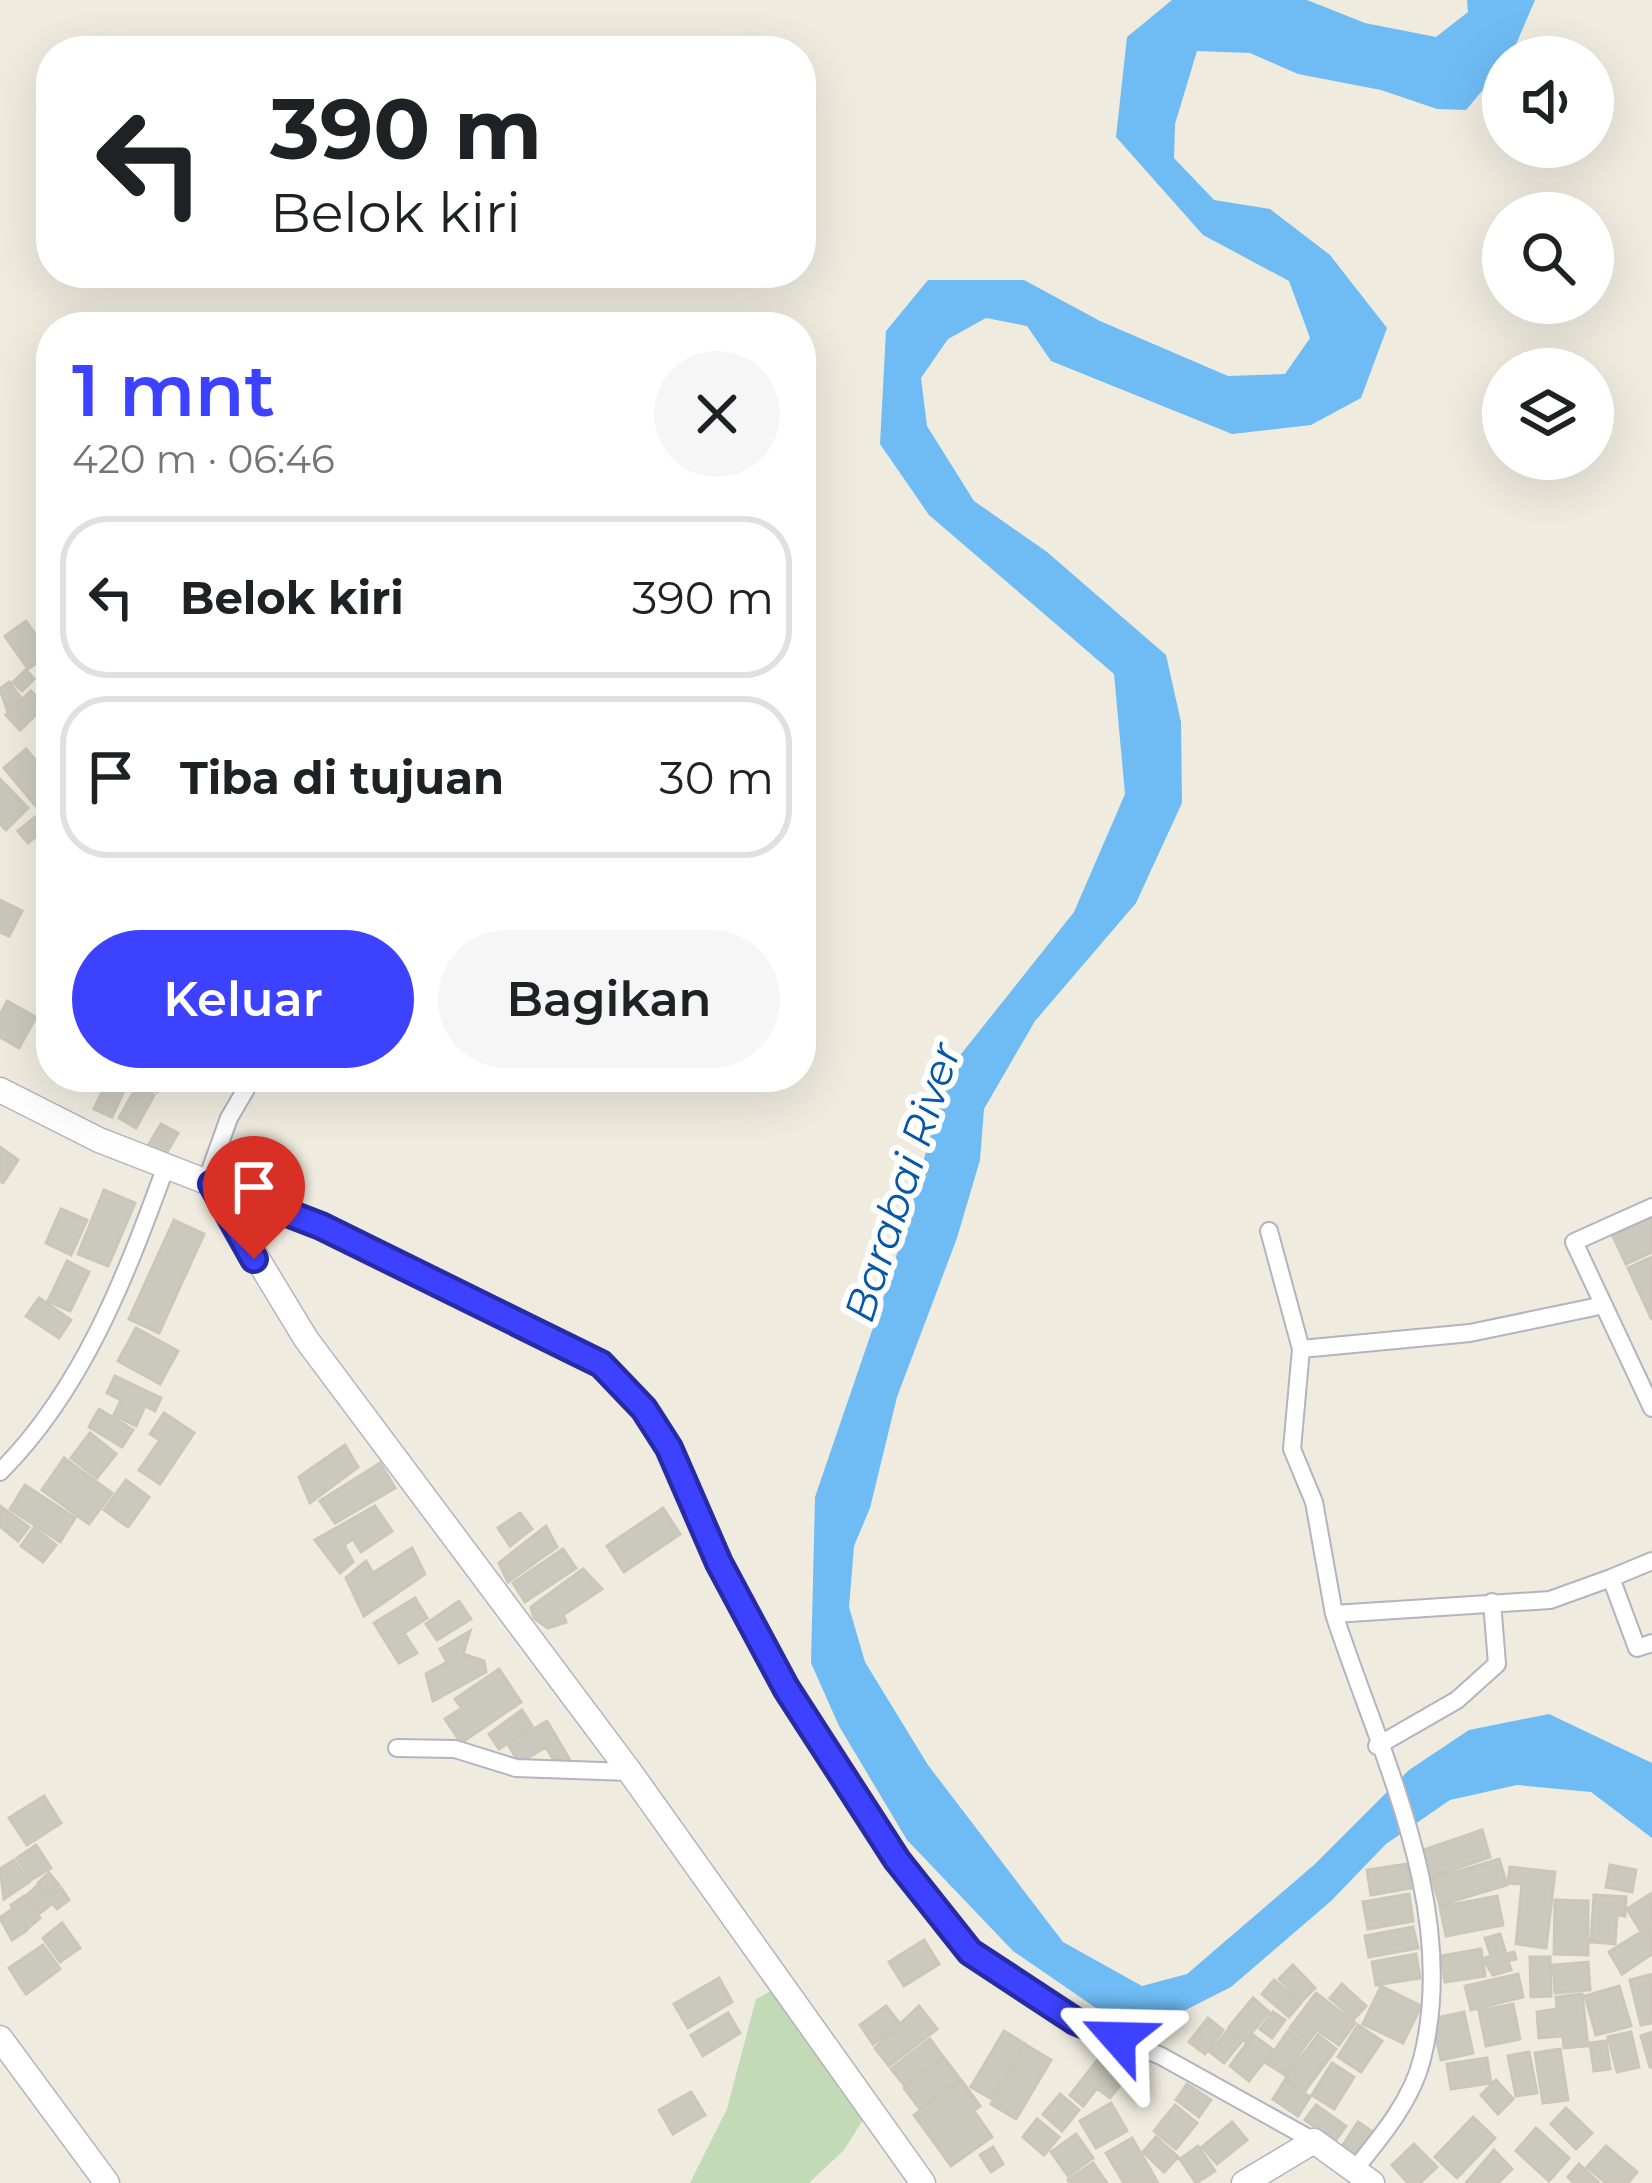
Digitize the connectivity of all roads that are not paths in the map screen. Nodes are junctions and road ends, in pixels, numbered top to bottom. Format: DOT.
graph roads {
  1 [pos="0,1090"];
  2 [pos="244,1092"];
  3 [pos="166,1166"];
  4 [pos="209,1183"];
  5 [pos="1652,1207"];
  6 [pos="1269,1231"];
  7 [pos="1604,1305"];
  8 [pos="1300,1349"];
  9 [pos="1652,1408"];
  10 [pos="0,1472"];
  11 [pos="1652,1561"];
  12 [pos="1611,1578"];
  13 [pos="1492,1602"];
  14 [pos="1334,1614"];
  15 [pos="1652,1643"];
  16 [pos="1377,1746"];
  17 [pos="397,1748"];
  18 [pos="630,1772"];
  19 [pos="0,2038"];
  20 [pos="1314,2140"];
  21 [pos="1364,2176"];
  22 [pos="107,2183"];
  23 [pos="922,2183"];
  24 [pos="1244,2183"];
  1 -- 3 [label="main road"];
  2 -- 4 [label="street"];
  3 -- 4 [label="main road"];
  3 -- 10 [label="street"];
  4 -- 18 [label="main road"];
  4 -- 20 [label="street"];
  5 -- 7 [label="street"];
  6 -- 8 [label="street"];
  7 -- 8 [label="street"];
  7 -- 9 [label="street"];
  8 -- 14 [label="street"];
  11 -- 12 [label="street"];
  12 -- 13 [label="street"];
  12 -- 15 [label="street"];
  13 -- 14 [label="street"];
  13 -- 16 [label="street"];
  14 -- 16 [label="street"];
  16 -- 21 [label="street"];
  17 -- 18 [label="street"];
  18 -- 23 [label="main road"];
  19 -- 22 [label="main road"];
  20 -- 21 [label="main road"];
  20 -- 24 [label="main road"];
}
